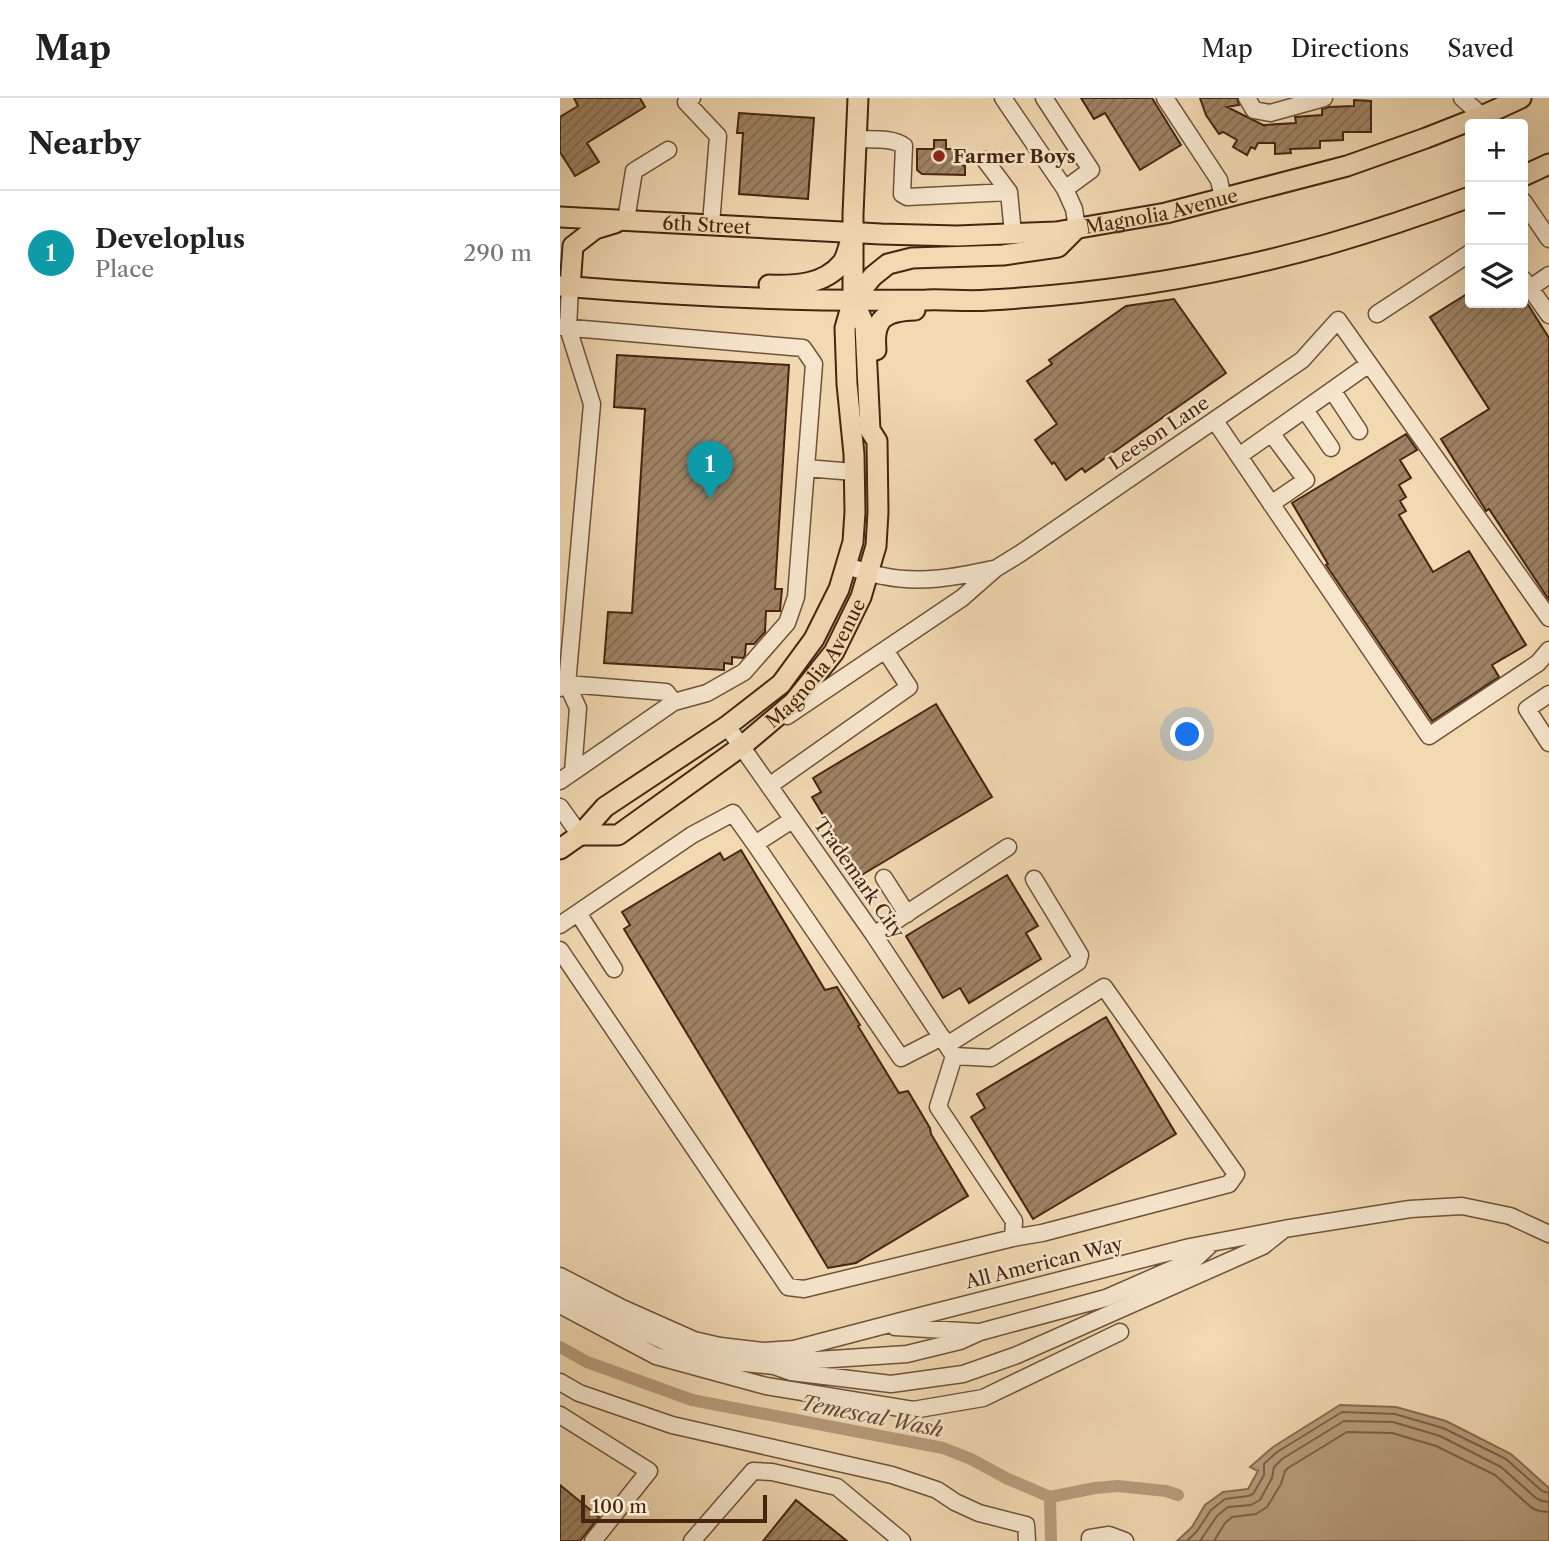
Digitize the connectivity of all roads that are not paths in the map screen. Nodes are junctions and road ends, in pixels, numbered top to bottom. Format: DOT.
graph roads {
  1 [pos="858,98"];
  2 [pos="1003,98"];
  3 [pos="1044,98"];
  4 [pos="1165,98"];
  5 [pos="1247,98"];
  6 [pos="1324,98"];
  7 [pos="1462,98"];
  8 [pos="1521,98"];
  9 [pos="687,99"];
  10 [pos="1482,119"];
  11 [pos="1485,119"];
  12 [pos="1465,126"];
  13 [pos="857,139"];
  14 [pos="668,150"];
  15 [pos="985,160"];
  16 [pos="1549,164"];
  17 [pos="1528,174"];
  18 [pos="1065,189"];
  19 [pos="1009,192"];
  20 [pos="1223,198"];
  21 [pos="1465,199"];
  22 [pos="1528,208"];
  23 [pos="560,217"];
  24 [pos="626,219"];
  25 [pos="711,224"];
  26 [pos="1077,228"];
  27 [pos="853,231"];
  28 [pos="1013,234"];
  29 [pos="1549,239"];
  30 [pos="1465,256"];
  31 [pos="1549,275"];
  32 [pos="1528,282"];
  33 [pos="565,286"];
  34 [pos="1528,286"];
  35 [pos="650,292"];
  36 [pos="853,300"];
  37 [pos="986,301"];
  38 [pos="1377,314"];
  39 [pos="1549,315"];
  40 [pos="564,328"];
  41 [pos="560,345"];
  42 [pos="1369,364"];
  43 [pos="1332,390"];
  44 [pos="1305,410"];
  45 [pos="1214,421"];
  46 [pos="1359,431"];
  47 [pos="1271,433"];
  48 [pos="877,441"];
  49 [pos="1331,448"];
  50 [pos="1239,456"];
  51 [pos="806,468"];
  52 [pos="854,472"];
  53 [pos="1271,504"];
  54 [pos="846,566"];
  55 [pos="995,569"];
  56 [pos="868,572"];
  57 [pos="1549,618"];
  58 [pos="885,650"];
  59 [pos="1549,650"];
  60 [pos="564,686"];
  61 [pos="1549,694"];
  62 [pos="674,702"];
  63 [pos="727,726"];
  64 [pos="1549,743"];
  65 [pos="742,746"];
  66 [pos="567,777"];
  67 [pos="769,786"];
  68 [pos="560,807"];
  69 [pos="792,820"];
  70 [pos="580,835"];
  71 [pos="755,844"];
  72 [pos="1007,847"];
  73 [pos="560,849"];
  74 [pos="884,878"];
  75 [pos="1034,880"];
  76 [pos="578,913"];
  77 [pos="907,914"];
  78 [pos="560,925"];
  79 [pos="874,935"];
  80 [pos="560,950"];
  81 [pos="614,969"];
  82 [pos="948,1046"];
  83 [pos="1284,1229"];
  84 [pos="1549,1234"];
  85 [pos="1013,1238"];
  86 [pos="1213,1243"];
  87 [pos="560,1276"];
  88 [pos="560,1292"];
  89 [pos="1157,1292"];
  90 [pos="1106,1298"];
  91 [pos="560,1304"];
  92 [pos="883,1326"];
  93 [pos="980,1332"];
  94 [pos="1120,1332"];
  95 [pos="774,1366"];
  96 [pos="560,1381"];
  97 [pos="560,1415"];
  98 [pos="593,1541"];
  99 [pos="692,1541"];
  100 [pos="902,1541"];
  101 [pos="1027,1541"];
  102 [pos="1090,1541"];
  103 [pos="1125,1541"];
  1 -- 13 [label="main road"];
  2 -- 18 [label="street"];
  3 -- 18 [label="street"];
  4 -- 20 [label="street"];
  5 -- 6 [label="street"];
  7 -- 10 [label="street"];
  8 -- 11 [label="main road, Magnolia Avenue"];
  9 -- 25 [label="street"];
  12 -- 20 [label="main road, Magnolia Avenue"];
  13 -- 19 [label="street"];
  13 -- 27 [label="main road"];
  14 -- 24 [label="street"];
  15 -- 19 [label="street"];
  16 -- 17 [label="main road"];
  18 -- 26 [label="street"];
  19 -- 28 [label="street"];
  20 -- 26 [label="main road, Magnolia Avenue"];
  21 -- 37 [label="main road"];
  22 -- 29 [label="street"];
  23 -- 24 [label="main road, 6th Street"];
  24 -- 25 [label="main road, 6th Street"];
  24 -- 33 [label="main road"];
  25 -- 27 [label="main road, 6th Street"];
  26 -- 28 [label="main road, Magnolia Avenue"];
  26 -- 36 [label="main road"];
  27 -- 28 [label="main road, Magnolia Avenue"];
  27 -- 35 [label="main road"];
  27 -- 36 [label="main road, Magnolia Avenue"];
  30 -- 38 [label="street"];
  31 -- 32 [label="street"];
  33 -- 35 [label="main road"];
  33 -- 40 [label="street"];
  34 -- 39 [label="street"];
  35 -- 36 [label="main road"];
  36 -- 37 [label="main road"];
  36 -- 48 [label="main road, Magnolia Avenue"];
  36 -- 52 [label="main road, Magnolia Avenue"];
  37 -- 48 [label="main road"];
  40 -- 41 [label="street"];
  40 -- 51 [label="street"];
  40 -- 60 [label="street"];
  42 -- 43 [label="street"];
  42 -- 45 [label="street, Leeson Lane"];
  42 -- 57 [label="street"];
  43 -- 44 [label="street"];
  43 -- 46 [label="street"];
  44 -- 47 [label="street"];
  44 -- 49 [label="street"];
  45 -- 50 [label="street"];
  45 -- 55 [label="street, Leeson Lane"];
  47 -- 50 [label="street"];
  47 -- 53 [label="street"];
  48 -- 56 [label="main road, Magnolia Avenue"];
  50 -- 53 [label="street"];
  51 -- 52 [label="street"];
  51 -- 62 [label="street"];
  52 -- 54 [label="main road, Magnolia Avenue"];
  53 -- 59 [label="street"];
  54 -- 56 [label="street, Leeson Lane"];
  54 -- 63 [label="main road, Magnolia Avenue"];
  55 -- 56 [label="street, Leeson Lane"];
  55 -- 58 [label="street, Leeson Lane"];
  56 -- 65 [label="main road, Magnolia Avenue"];
  58 -- 65 [label="street, Leeson Lane"];
  58 -- 67 [label="street"];
  60 -- 62 [label="street"];
  60 -- 66 [label="street"];
  61 -- 64 [label="street"];
  62 -- 66 [label="street"];
  63 -- 65 [label="street, Trademark City"];
  63 -- 70 [label="main road, Magnolia Avenue"];
  65 -- 67 [label="street, Trademark City"];
  65 -- 70 [label="main road, Magnolia Avenue"];
  67 -- 69 [label="street, Trademark City"];
  68 -- 70 [label="street"];
  69 -- 71 [label="street"];
  69 -- 79 [label="street, Trademark City"];
  70 -- 73 [label="main road, Magnolia Avenue"];
  71 -- 76 [label="street"];
  71 -- 82 [label="street"];
  72 -- 77 [label="street"];
  74 -- 77 [label="street"];
  75 -- 82 [label="street"];
  76 -- 78 [label="street"];
  76 -- 81 [label="street"];
  77 -- 79 [label="street"];
  79 -- 82 [label="street, Trademark City"];
  80 -- 85 [label="street"];
  82 -- 85 [label="street"];
  82 -- 85 [label="street"];
  83 -- 84 [label="street, All American Way"];
  83 -- 86 [label="street, All American Way"];
  83 -- 89 [label="street"];
  86 -- 90 [label="street"];
  86 -- 92 [label="street, All American Way"];
  87 -- 92 [label="street, All American Way"];
  88 -- 95 [label="street"];
  89 -- 90 [label="street"];
  89 -- 95 [label="street"];
  90 -- 93 [label="street"];
  91 -- 94 [label="street"];
  92 -- 93 [label="street"];
  93 -- 95 [label="street"];
  96 -- 101 [label="street"];
  97 -- 98 [label="street"];
  99 -- 100 [label="street"];
  102 -- 103 [label="street"];
}
